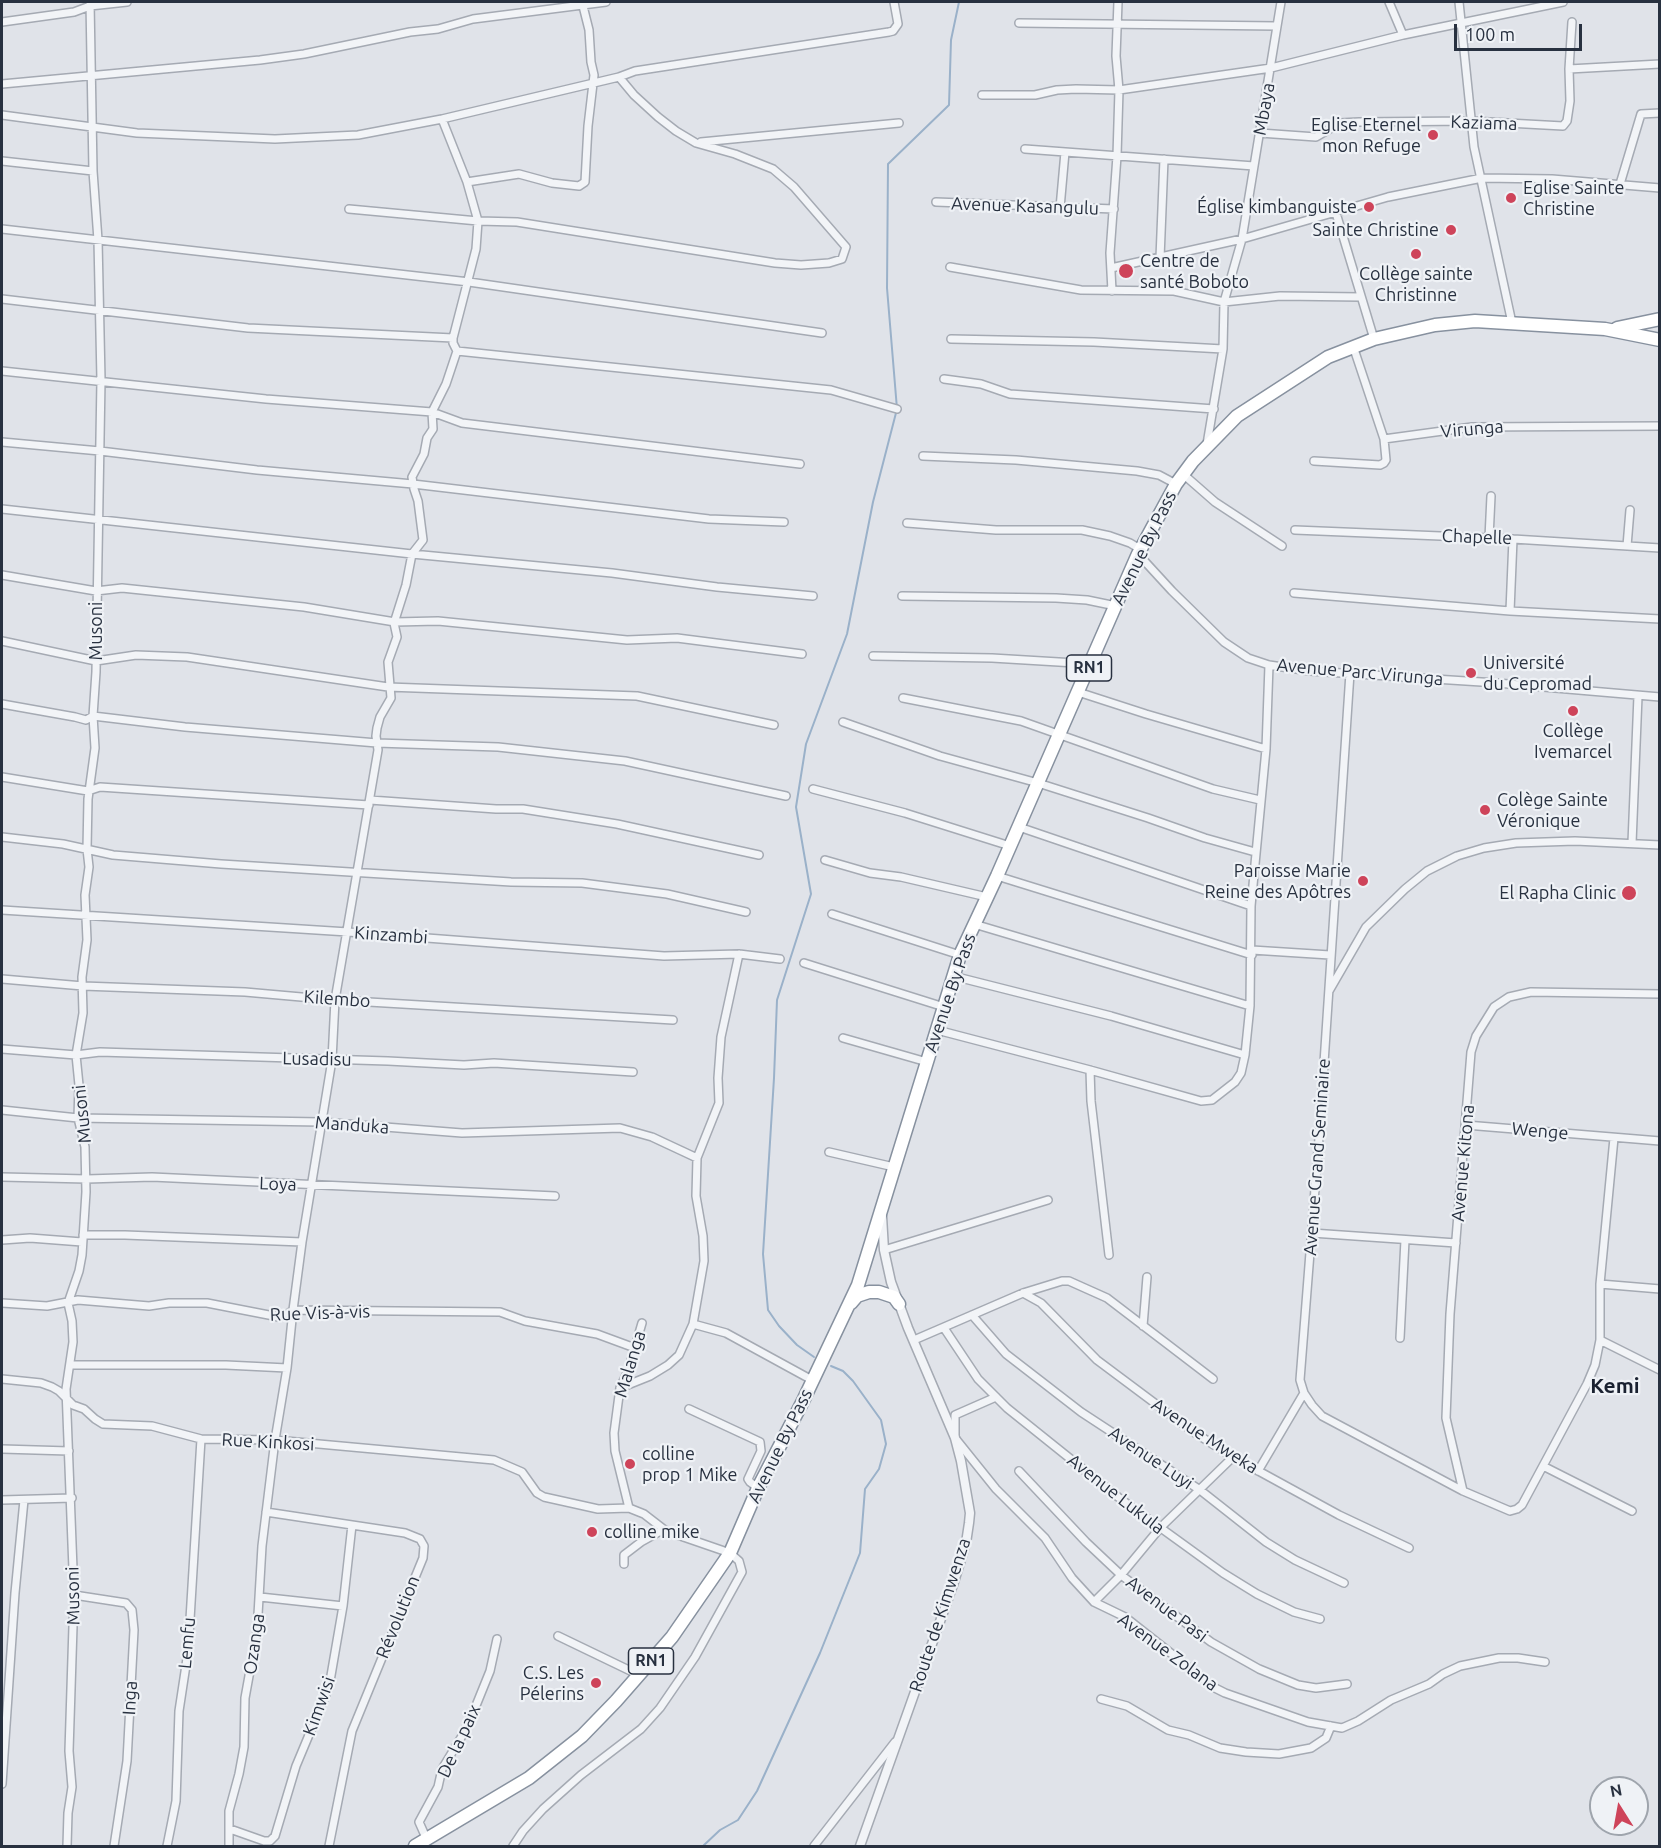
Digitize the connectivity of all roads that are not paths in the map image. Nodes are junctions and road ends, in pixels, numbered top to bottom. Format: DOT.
graph roads {
  1 [pos="127,2"];
  2 [pos="606,2"];
  3 [pos="894,2"];
  4 [pos="1118,2"];
  5 [pos="1281,2"];
  6 [pos="1389,2"];
  7 [pos="1459,2"];
  8 [pos="1563,2"];
  9 [pos="583,3"];
  10 [pos="90,4"];
  11 [pos="1522,5"];
  12 [pos="2,21"];
  13 [pos="1462,22"];
  14 [pos="1572,22"];
  15 [pos="1018,23"];
  16 [pos="1117,24"];
  17 [pos="1276,26"];
  18 [pos="1403,35"];
  19 [pos="1659,64"];
  20 [pos="1271,68"];
  21 [pos="1569,69"];
  22 [pos="92,76"];
  23 [pos="619,77"];
  24 [pos="593,83"];
  25 [pos="2,84"];
  26 [pos="1119,90"];
  27 [pos="982,95"];
  28 [pos="1659,113"];
  29 [pos="2,115"];
  30 [pos="442,119"];
  31 [pos="1471,121"];
  32 [pos="899,123"];
  33 [pos="93,127"];
  34 [pos="1260,133"];
  35 [pos="696,142"];
  36 [pos="1025,149"];
  37 [pos="1065,152"];
  38 [pos="1117,156"];
  39 [pos="1164,159"];
  40 [pos="2,161"];
  41 [pos="1254,166"];
  42 [pos="93,171"];
  43 [pos="1482,178"];
  44 [pos="467,183"];
  45 [pos="1620,184"];
  46 [pos="1659,188"];
  47 [pos="936,202"];
  48 [pos="1060,208"];
  49 [pos="349,209"];
  50 [pos="1114,209"];
  51 [pos="1336,213"];
  52 [pos="478,221"];
  53 [pos="2,229"];
  54 [pos="1242,239"];
  55 [pos="98,240"];
  56 [pos="1160,258"];
  57 [pos="950,267"];
  58 [pos="1111,268"];
  59 [pos="469,282"];
  60 [pos="1112,291"];
  61 [pos="1360,297"];
  62 [pos="2,298"];
  63 [pos="1224,302"];
  64 [pos="99,311"];
  65 [pos="1659,319"];
  66 [pos="1512,323"];
  67 [pos="1605,329"];
  68 [pos="822,333"];
  69 [pos="453,338"];
  70 [pos="951,339"];
  71 [pos="1374,339"];
  72 [pos="1659,340"];
  73 [pos="1353,345"];
  74 [pos="1223,349"];
  75 [pos="458,351"];
  76 [pos="2,371"];
  77 [pos="944,379"];
  78 [pos="101,380"];
  79 [pos="897,409"];
  80 [pos="1214,409"];
  81 [pos="432,412"];
  82 [pos="1659,426"];
  83 [pos="1384,440"];
  84 [pos="2,442"];
  85 [pos="1207,444"];
  86 [pos="100,451"];
  87 [pos="923,456"];
  88 [pos="1314,461"];
  89 [pos="800,464"];
  90 [pos="1180,479"];
  91 [pos="413,484"];
  92 [pos="1491,496"];
  93 [pos="2,509"];
  94 [pos="1630,510"];
  95 [pos="98,521"];
  96 [pos="784,522"];
  97 [pos="907,524"];
  98 [pos="1295,530"];
  99 [pos="1489,538"];
  100 [pos="1513,539"];
  101 [pos="1282,546"];
  102 [pos="1627,546"];
  103 [pos="1659,548"];
  104 [pos="1139,552"];
  105 [pos="412,554"];
  106 [pos="2,575"];
  107 [pos="96,591"];
  108 [pos="1294,593"];
  109 [pos="902,596"];
  110 [pos="813,597"];
  111 [pos="1116,606"];
  112 [pos="1510,611"];
  113 [pos="1659,619"];
  114 [pos="395,622"];
  115 [pos="2,641"];
  116 [pos="802,654"];
  117 [pos="873,656"];
  118 [pos="96,661"];
  119 [pos="1092,664"];
  120 [pos="1269,665"];
  121 [pos="1350,673"];
  122 [pos="388,687"];
  123 [pos="1078,692"];
  124 [pos="1638,696"];
  125 [pos="1659,697"];
  126 [pos="903,698"];
  127 [pos="2,704"];
  128 [pos="93,716"];
  129 [pos="843,722"];
  130 [pos="774,725"];
  131 [pos="1059,734"];
  132 [pos="377,742"];
  133 [pos="1266,749"];
  134 [pos="2,777"];
  135 [pos="1038,783"];
  136 [pos="813,789"];
  137 [pos="88,791"];
  138 [pos="786,796"];
  139 [pos="1260,800"];
  140 [pos="369,802"];
  141 [pos="1019,827"];
  142 [pos="2,837"];
  143 [pos="1632,843"];
  144 [pos="1659,845"];
  145 [pos="1010,846"];
  146 [pos="87,849"];
  147 [pos="1255,852"];
  148 [pos="759,855"];
  149 [pos="825,860"];
  150 [pos="357,873"];
  151 [pos="998,876"];
  152 [pos="987,897"];
  153 [pos="1251,906"];
  154 [pos="2,910"];
  155 [pos="746,912"];
  156 [pos="832,914"];
  157 [pos="86,917"];
  158 [pos="974,924"];
  159 [pos="348,932"];
  160 [pos="1252,953"];
  161 [pos="739,954"];
  162 [pos="960,955"];
  163 [pos="1330,955"];
  164 [pos="780,959"];
  165 [pos="804,963"];
  166 [pos="953,976"];
  167 [pos="2,979"];
  168 [pos="83,986"];
  169 [pos="1328,993"];
  170 [pos="1659,994"];
  171 [pos="335,1000"];
  172 [pos="1250,1006"];
  173 [pos="944,1007"];
  174 [pos="673,1020"];
  175 [pos="937,1030"];
  176 [pos="843,1038"];
  177 [pos="2,1049"];
  178 [pos="76,1055"];
  179 [pos="1245,1055"];
  180 [pos="332,1060"];
  181 [pos="927,1062"];
  182 [pos="1090,1070"];
  183 [pos="633,1072"];
  184 [pos="2,1110"];
  185 [pos="78,1118"];
  186 [pos="321,1122"];
  187 [pos="1466,1125"];
  188 [pos="1614,1138"];
  189 [pos="1659,1142"];
  190 [pos="829,1152"];
  191 [pos="697,1158"];
  192 [pos="894,1167"];
  193 [pos="2,1177"];
  194 [pos="87,1179"];
  195 [pos="312,1185"];
  196 [pos="555,1196"];
  197 [pos="1048,1200"];
  198 [pos="882,1210"];
  199 [pos="1312,1233"];
  200 [pos="82,1238"];
  201 [pos="2,1240"];
  202 [pos="1405,1240"];
  203 [pos="302,1242"];
  204 [pos="1456,1243"];
  205 [pos="884,1250"];
  206 [pos="1109,1255"];
  207 [pos="1148,1276"];
  208 [pos="1600,1284"];
  209 [pos="1659,1289"];
  210 [pos="1023,1293"];
  211 [pos="2,1303"];
  212 [pos="69,1303"];
  213 [pos="899,1304"];
  214 [pos="846,1308"];
  215 [pos="292,1310"];
  216 [pos="972,1315"];
  217 [pos="642,1323"];
  218 [pos="693,1324"];
  219 [pos="1143,1326"];
  220 [pos="944,1328"];
  221 [pos="1400,1338"];
  222 [pos="914,1340"];
  223 [pos="1600,1340"];
  224 [pos="635,1348"];
  225 [pos="70,1365"];
  226 [pos="287,1368"];
  227 [pos="1659,1370"];
  228 [pos="2,1379"];
  229 [pos="1213,1379"];
  230 [pos="812,1380"];
  231 [pos="620,1388"];
  232 [pos="1304,1393"];
  233 [pos="996,1397"];
  234 [pos="66,1398"];
  235 [pos="689,1409"];
  236 [pos="955,1438"];
  237 [pos="201,1439"];
  238 [pos="274,1440"];
  239 [pos="2,1449"];
  240 [pos="69,1450"];
  241 [pos="1233,1457"];
  242 [pos="1543,1466"];
  243 [pos="1019,1471"];
  244 [pos="1258,1471"];
  245 [pos="758,1488"];
  246 [pos="1200,1490"];
  247 [pos="1463,1491"];
  248 [pos="72,1498"];
  249 [pos="2,1500"];
  250 [pos="24,1500"];
  251 [pos="628,1509"];
  252 [pos="1632,1511"];
  253 [pos="266,1512"];
  254 [pos="352,1525"];
  255 [pos="1160,1528"];
  256 [pos="666,1531"];
  257 [pos="1409,1548"];
  258 [pos="730,1553"];
  259 [pos="624,1564"];
  260 [pos="1122,1575"];
  261 [pos="1344,1583"];
  262 [pos="74,1594"];
  263 [pos="260,1597"];
  264 [pos="1094,1602"];
  265 [pos="343,1606"];
  266 [pos="1320,1619"];
  267 [pos="558,1636"];
  268 [pos="497,1639"];
  269 [pos="1545,1662"];
  270 [pos="639,1676"];
  271 [pos="1347,1684"];
  272 [pos="1101,1699"];
  273 [pos="1331,1726"];
  274 [pos="898,1737"];
  275 [pos="2,1784"];
  276 [pos="231,1829"];
  277 [pos="427,1840"];
  278 [pos="67,1846"];
  279 [pos="114,1846"];
  280 [pos="167,1846"];
  281 [pos="229,1846"];
  282 [pos="329,1846"];
  283 [pos="415,1846"];
  284 [pos="513,1846"];
  285 [pos="814,1846"];
  286 [pos="860,1846"];
  1 -- 10 [label="street"];
  2 -- 9 [label="street"];
  3 -- 23 [label="street"];
  4 -- 16 [label="street"];
  5 -- 17 [label="street"];
  6 -- 18 [label="street"];
  7 -- 13 [label="street"];
  8 -- 11 [label="street, Mbaya"];
  9 -- 22 [label="street"];
  9 -- 24 [label="street"];
  10 -- 12 [label="street"];
  10 -- 22 [label="street, Musoni"];
  11 -- 13 [label="street, Mbaya"];
  13 -- 18 [label="street, Mbaya"];
  13 -- 31 [label="street"];
  14 -- 21 [label="street"];
  15 -- 16 [label="street"];
  16 -- 17 [label="street"];
  16 -- 26 [label="street"];
  17 -- 20 [label="street"];
  18 -- 20 [label="street, Mbaya"];
  19 -- 21 [label="street"];
  20 -- 26 [label="street"];
  20 -- 34 [label="street, Mbaya"];
  21 -- 31 [label="street, Kaziama"];
  22 -- 25 [label="street"];
  22 -- 33 [label="street, Musoni"];
  23 -- 24 [label="street"];
  23 -- 35 [label="street"];
  24 -- 30 [label="street"];
  24 -- 44 [label="street"];
  26 -- 27 [label="street"];
  26 -- 38 [label="street"];
  28 -- 45 [label="street"];
  29 -- 33 [label="street"];
  30 -- 33 [label="street"];
  30 -- 44 [label="street"];
  31 -- 34 [label="street, Kaziama"];
  31 -- 43 [label="street"];
  32 -- 35 [label="street"];
  33 -- 42 [label="street, Musoni"];
  34 -- 41 [label="street, Mbaya"];
  35 -- 52 [label="street"];
  36 -- 37 [label="street"];
  37 -- 38 [label="street"];
  37 -- 48 [label="street"];
  38 -- 39 [label="street"];
  38 -- 50 [label="street"];
  39 -- 41 [label="street"];
  39 -- 56 [label="street"];
  40 -- 42 [label="street"];
  41 -- 54 [label="street, Mbaya"];
  42 -- 55 [label="street, Musoni"];
  43 -- 45 [label="street"];
  43 -- 51 [label="street"];
  43 -- 66 [label="street"];
  44 -- 52 [label="street"];
  45 -- 46 [label="street"];
  47 -- 48 [label="street, Avenue Kasangulu"];
  48 -- 50 [label="street, Avenue Kasangulu"];
  49 -- 52 [label="street"];
  50 -- 58 [label="street"];
  51 -- 54 [label="street"];
  51 -- 61 [label="street"];
  52 -- 59 [label="street"];
  53 -- 55 [label="street"];
  54 -- 56 [label="street"];
  54 -- 63 [label="street, Mbaya"];
  55 -- 59 [label="street"];
  55 -- 64 [label="street, Musoni"];
  56 -- 58 [label="street"];
  57 -- 60 [label="street"];
  58 -- 60 [label="street"];
  59 -- 68 [label="street"];
  59 -- 69 [label="street"];
  60 -- 63 [label="street"];
  61 -- 63 [label="street"];
  61 -- 71 [label="street"];
  62 -- 64 [label="street"];
  63 -- 74 [label="street, Mbaya"];
  64 -- 69 [label="street"];
  64 -- 78 [label="street, Musoni"];
  65 -- 67 [label="highway, RN1"];
  66 -- 67 [label="highway, Avenue By Pass / RN1"];
  66 -- 71 [label="highway, Avenue By Pass / RN1"];
  67 -- 72 [label="highway, RN1"];
  69 -- 75 [label="street"];
  70 -- 74 [label="street"];
  71 -- 73 [label="highway, Avenue By Pass / RN1"];
  73 -- 83 [label="street"];
  73 -- 85 [label="highway, Avenue By Pass / RN1"];
  74 -- 80 [label="street, Mbaya"];
  75 -- 79 [label="street"];
  75 -- 81 [label="street"];
  76 -- 78 [label="street"];
  77 -- 80 [label="street"];
  78 -- 81 [label="street"];
  78 -- 86 [label="street, Musoni"];
  80 -- 85 [label="street, Mbaya"];
  81 -- 89 [label="street"];
  81 -- 91 [label="street"];
  82 -- 83 [label="street, Virunga"];
  83 -- 88 [label="street"];
  84 -- 86 [label="street"];
  85 -- 90 [label="highway, Avenue By Pass / RN1"];
  86 -- 91 [label="street"];
  86 -- 95 [label="street, Musoni"];
  87 -- 90 [label="street"];
  90 -- 101 [label="street"];
  90 -- 104 [label="highway, Avenue By Pass / RN1"];
  91 -- 96 [label="street"];
  91 -- 105 [label="street, Ozanga"];
  92 -- 99 [label="street"];
  93 -- 95 [label="street"];
  94 -- 102 [label="street"];
  95 -- 105 [label="street"];
  95 -- 107 [label="street, Musoni"];
  97 -- 104 [label="street"];
  98 -- 99 [label="street, Chapelle"];
  99 -- 100 [label="street, Chapelle"];
  100 -- 102 [label="street, Chapelle"];
  100 -- 112 [label="street"];
  102 -- 103 [label="street, Chapelle"];
  104 -- 111 [label="highway, Avenue By Pass / RN1"];
  104 -- 120 [label="street, Avenue Parc Virunga"];
  105 -- 110 [label="street"];
  105 -- 114 [label="street, Ozanga"];
  106 -- 107 [label="street"];
  107 -- 114 [label="street"];
  107 -- 118 [label="street, Musoni"];
  108 -- 112 [label="street"];
  109 -- 111 [label="street"];
  111 -- 119 [label="highway, Avenue By Pass / RN1"];
  112 -- 113 [label="street"];
  114 -- 116 [label="street"];
  114 -- 122 [label="street, Ozanga"];
  115 -- 118 [label="street"];
  117 -- 119 [label="street"];
  118 -- 122 [label="street"];
  118 -- 128 [label="street, Musoni"];
  119 -- 123 [label="highway, Avenue By Pass / RN1"];
  120 -- 121 [label="street, Avenue Parc Virunga"];
  120 -- 133 [label="street"];
  121 -- 124 [label="street, Avenue Parc Virunga"];
  121 -- 163 [label="street, Avenue Grand Seminaire"];
  122 -- 130 [label="street"];
  122 -- 132 [label="street, Ozanga"];
  123 -- 131 [label="highway, Avenue By Pass / RN1"];
  123 -- 133 [label="street"];
  124 -- 125 [label="street, Avenue Parc Virunga"];
  124 -- 143 [label="street"];
  126 -- 131 [label="street"];
  127 -- 128 [label="street"];
  128 -- 132 [label="street"];
  128 -- 137 [label="street, Musoni"];
  129 -- 135 [label="street"];
  131 -- 135 [label="highway, Avenue By Pass / RN1"];
  131 -- 139 [label="street"];
  132 -- 138 [label="street"];
  132 -- 140 [label="street, Ozanga"];
  133 -- 139 [label="street"];
  134 -- 137 [label="street"];
  135 -- 141 [label="highway, Avenue By Pass / RN1"];
  135 -- 147 [label="street"];
  136 -- 145 [label="street"];
  137 -- 140 [label="street"];
  137 -- 146 [label="street, Musoni"];
  139 -- 147 [label="street"];
  140 -- 148 [label="street"];
  140 -- 150 [label="street, Ozanga"];
  141 -- 145 [label="highway, Avenue By Pass / RN1"];
  141 -- 153 [label="street"];
  142 -- 146 [label="street"];
  143 -- 144 [label="street"];
  143 -- 169 [label="street"];
  145 -- 151 [label="highway, Avenue By Pass / RN1"];
  146 -- 150 [label="street"];
  146 -- 157 [label="street, Musoni"];
  147 -- 153 [label="street"];
  149 -- 152 [label="street"];
  150 -- 155 [label="street"];
  150 -- 159 [label="street, Ozanga"];
  151 -- 152 [label="highway, Avenue By Pass / RN1"];
  151 -- 160 [label="street"];
  152 -- 158 [label="highway, Avenue By Pass / RN1"];
  153 -- 160 [label="street"];
  154 -- 157 [label="street, Kinzambi"];
  156 -- 162 [label="street"];
  157 -- 159 [label="street, Kinzambi"];
  157 -- 168 [label="street, Musoni"];
  158 -- 162 [label="highway, Avenue By Pass / RN1"];
  158 -- 172 [label="street"];
  159 -- 161 [label="street, Kinzambi"];
  159 -- 171 [label="street, Ozanga"];
  160 -- 163 [label="street"];
  160 -- 172 [label="street"];
  161 -- 164 [label="street, Kinzambi"];
  161 -- 191 [label="street"];
  162 -- 166 [label="highway, Avenue By Pass / RN1"];
  163 -- 169 [label="street, Avenue Grand Seminaire"];
  165 -- 173 [label="street"];
  166 -- 173 [label="highway, Avenue By Pass / RN1"];
  166 -- 179 [label="street"];
  167 -- 168 [label="street, Kilembo"];
  168 -- 171 [label="street, Kilembo"];
  168 -- 178 [label="street, Musoni"];
  169 -- 199 [label="street, Avenue Grand Seminaire"];
  170 -- 187 [label="street, Avenue Kitona"];
  171 -- 174 [label="street, Kilembo"];
  171 -- 180 [label="street, Ozanga"];
  172 -- 179 [label="street"];
  173 -- 175 [label="highway, Avenue By Pass / RN1"];
  175 -- 181 [label="highway, Avenue By Pass / RN1"];
  175 -- 182 [label="street"];
  176 -- 181 [label="street"];
  177 -- 178 [label="street, Lusadisu"];
  178 -- 180 [label="street, Lusadisu"];
  178 -- 185 [label="street, Musoni"];
  179 -- 182 [label="street"];
  180 -- 183 [label="street, Lusadisu"];
  180 -- 186 [label="street, Ozanga"];
  181 -- 192 [label="highway, Avenue By Pass / RN1"];
  182 -- 206 [label="street"];
  184 -- 185 [label="street, Manduka"];
  185 -- 186 [label="street, Manduka"];
  185 -- 194 [label="street, Musoni"];
  186 -- 191 [label="street, Manduka"];
  186 -- 195 [label="street, Ozanga"];
  187 -- 188 [label="street, Wenge"];
  187 -- 204 [label="street, Avenue Kitona"];
  188 -- 189 [label="street, Wenge"];
  188 -- 208 [label="street"];
  190 -- 192 [label="street"];
  191 -- 218 [label="street"];
  192 -- 198 [label="highway, Avenue By Pass / RN1"];
  193 -- 194 [label="street, Loya"];
  194 -- 195 [label="street, Loya"];
  194 -- 200 [label="street, Musoni"];
  195 -- 196 [label="street, Loya"];
  195 -- 203 [label="street, Ozanga"];
  197 -- 205 [label="street"];
  198 -- 205 [label="street, Route de Kimwenza"];
  198 -- 214 [label="highway, Avenue By Pass / RN1"];
  199 -- 202 [label="street"];
  199 -- 232 [label="street, Avenue Grand Seminaire"];
  200 -- 201 [label="street"];
  200 -- 203 [label="street"];
  200 -- 212 [label="street, Musoni"];
  202 -- 204 [label="street"];
  202 -- 221 [label="street"];
  203 -- 215 [label="street, Ozanga"];
  204 -- 247 [label="street, Avenue Kitona"];
  205 -- 213 [label="street, Route de Kimwenza"];
  207 -- 219 [label="street"];
  208 -- 209 [label="street"];
  208 -- 223 [label="street"];
  210 -- 216 [label="street"];
  210 -- 219 [label="street"];
  210 -- 241 [label="street, Avenue Mweka"];
  211 -- 212 [label="street, Rue Vis-à-vis"];
  212 -- 215 [label="street, Rue Vis-à-vis"];
  212 -- 225 [label="street, Musoni"];
  213 -- 214 [label="highway"];
  213 -- 222 [label="street, Route de Kimwenza"];
  214 -- 230 [label="highway, Avenue By Pass / RN1"];
  215 -- 224 [label="street, Rue Vis-à-vis"];
  215 -- 226 [label="street, Ozanga"];
  216 -- 220 [label="street"];
  216 -- 246 [label="street, Avenue Luyi"];
  217 -- 224 [label="street, Malanga"];
  218 -- 230 [label="street"];
  218 -- 231 [label="street"];
  219 -- 229 [label="street"];
  220 -- 222 [label="street"];
  220 -- 233 [label="street, Avenue Lukula"];
  222 -- 236 [label="street, Route de Kimwenza"];
  223 -- 227 [label="street"];
  223 -- 242 [label="street"];
  224 -- 231 [label="street, Malanga"];
  225 -- 226 [label="street"];
  225 -- 234 [label="street, Musoni"];
  226 -- 238 [label="street, Ozanga"];
  228 -- 234 [label="street, Rue Kinkosi"];
  230 -- 245 [label="highway, Avenue By Pass / RN1"];
  231 -- 251 [label="street, Malanga"];
  232 -- 244 [label="street"];
  232 -- 247 [label="street"];
  233 -- 236 [label="street"];
  233 -- 255 [label="street, Avenue Lukula"];
  234 -- 237 [label="street, Rue Kinkosi"];
  234 -- 240 [label="street, Musoni"];
  235 -- 245 [label="street"];
  236 -- 264 [label="street, Avenue Zolana"];
  236 -- 274 [label="street, Route de Kimwenza"];
  237 -- 238 [label="street, Rue Kinkosi"];
  237 -- 280 [label="street, Lemfu"];
  238 -- 251 [label="street, Rue Kinkosi"];
  238 -- 253 [label="street, Ozanga"];
  239 -- 240 [label="street"];
  240 -- 248 [label="street, Musoni"];
  241 -- 244 [label="street, Avenue Mweka"];
  241 -- 246 [label="street"];
  242 -- 247 [label="street"];
  242 -- 252 [label="street"];
  243 -- 260 [label="street, Avenue Pasi"];
  244 -- 257 [label="street, Avenue Mweka"];
  245 -- 258 [label="highway, Avenue By Pass / RN1"];
  246 -- 255 [label="street"];
  246 -- 261 [label="street, Avenue Luyi"];
  248 -- 250 [label="street"];
  248 -- 262 [label="street, Musoni"];
  249 -- 250 [label="street"];
  250 -- 275 [label="street"];
  251 -- 256 [label="street"];
  253 -- 254 [label="street, Révolution"];
  253 -- 263 [label="street, Ozanga"];
  254 -- 265 [label="street, Kimwisi"];
  254 -- 282 [label="street, Révolution"];
  255 -- 260 [label="street"];
  255 -- 266 [label="street, Avenue Lukula"];
  256 -- 258 [label="street"];
  256 -- 259 [label="street"];
  258 -- 270 [label="highway, Avenue By Pass / RN1"];
  258 -- 284 [label="street"];
  260 -- 264 [label="street"];
  260 -- 271 [label="street, Avenue Pasi"];
  262 -- 278 [label="street, Musoni"];
  262 -- 279 [label="street, Inga"];
  263 -- 265 [label="street"];
  263 -- 276 [label="street, Ozanga"];
  264 -- 273 [label="street, Avenue Zolana"];
  265 -- 276 [label="street, Kimwisi"];
  267 -- 270 [label="street"];
  268 -- 277 [label="street, De la paix"];
  269 -- 273 [label="street, Avenue Zolana"];
  270 -- 277 [label="highway, Avenue By Pass / RN1"];
  272 -- 273 [label="street"];
  274 -- 285 [label="street"];
  274 -- 286 [label="street, Route de Kimwenza"];
  276 -- 281 [label="street, Ozanga"];
  277 -- 283 [label="highway, Avenue By Pass / RN1"];
}
